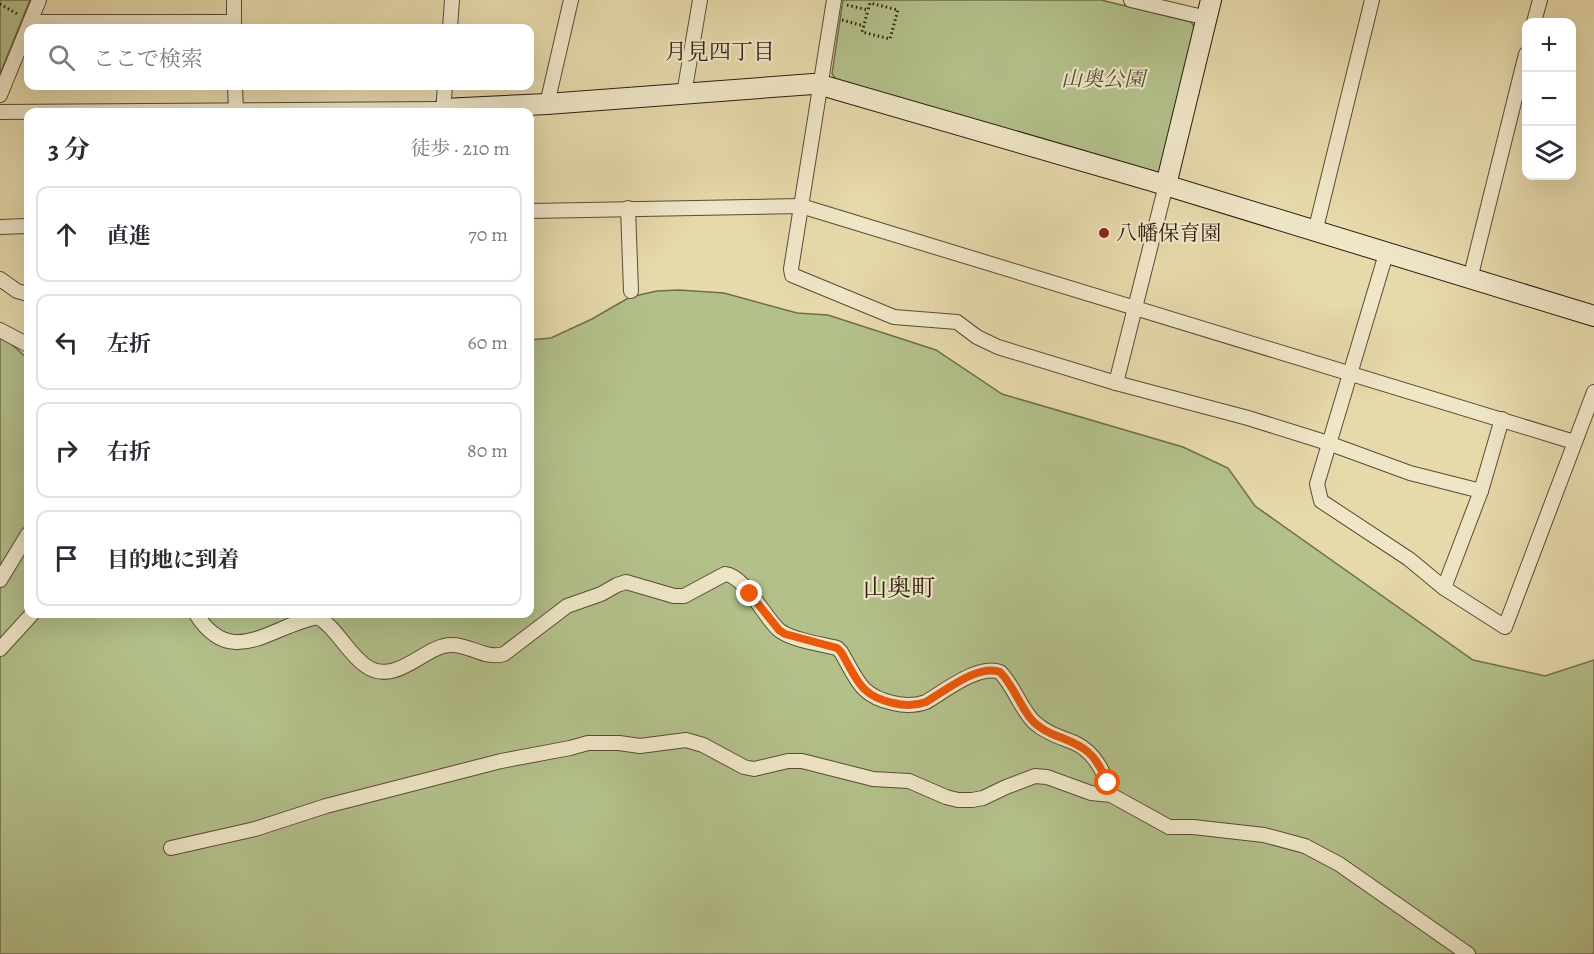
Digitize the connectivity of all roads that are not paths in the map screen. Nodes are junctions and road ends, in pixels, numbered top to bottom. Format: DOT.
graph roads {
  1 [pos="39,0"];
  2 [pos="234,0"];
  3 [pos="452,0"];
  4 [pos="571,0"];
  5 [pos="700,0"];
  6 [pos="1131,0"];
  7 [pos="1372,0"];
  8 [pos="1540,0"];
  9 [pos="834,1"];
  10 [pos="1209,9"];
  11 [pos="1535,18"];
  12 [pos="30,22"];
  13 [pos="166,24"];
  14 [pos="234,24"];
  15 [pos="450,24"];
  16 [pos="24,37"];
  17 [pos="1522,72"];
  18 [pos="820,85"];
  19 [pos="235,90"];
  20 [pos="445,90"];
  21 [pos="684,94"];
  22 [pos="0,95"];
  23 [pos="547,104"];
  24 [pos="236,108"];
  25 [pos="443,108"];
  26 [pos="488,108"];
  27 [pos="0,112"];
  28 [pos="24,112"];
  29 [pos="1166,186"];
  30 [pos="801,206"];
  31 [pos="628,208"];
  32 [pos="534,211"];
  33 [pos="24,226"];
  34 [pos="0,227"];
  35 [pos="1315,232"];
  36 [pos="1386,254"];
  37 [pos="0,279"];
  38 [pos="1470,279"];
  39 [pos="631,291"];
  40 [pos="24,293"];
  41 [pos="1135,307"];
  42 [pos="1594,315"];
  43 [pos="0,330"];
  44 [pos="24,343"];
  45 [pos="1350,373"];
  46 [pos="1116,384"];
  47 [pos="1594,392"];
  48 [pos="1502,419"];
  49 [pos="1574,442"];
  50 [pos="1328,443"];
  51 [pos="1481,491"];
  52 [pos="24,541"];
  53 [pos="0,580"];
  54 [pos="1444,588"];
  55 [pos="28,618"];
  56 [pos="199,618"];
  57 [pos="312,618"];
  58 [pos="320,618"];
  59 [pos="0,649"];
  60 [pos="1111,795"];
  61 [pos="171,848"];
  62 [pos="1468,954"];
  1 -- 12 [label="street"];
  2 -- 14 [label="street"];
  3 -- 15 [label="street"];
  4 -- 23 [label="street"];
  5 -- 21 [label="street"];
  6 -- 10 [label="street"];
  7 -- 35 [label="street"];
  8 -- 11 [label="street"];
  9 -- 18 [label="street"];
  10 -- 29 [label="street"];
  12 -- 13 [label="street"];
  16 -- 22 [label="street"];
  17 -- 38 [label="street"];
  18 -- 21 [label="street"];
  18 -- 29 [label="street"];
  18 -- 30 [label="street"];
  19 -- 24 [label="street"];
  20 -- 25 [label="street"];
  21 -- 23 [label="street"];
  23 -- 26 [label="street"];
  27 -- 28 [label="street"];
  29 -- 35 [label="street"];
  29 -- 41 [label="street"];
  30 -- 31 [label="street"];
  30 -- 41 [label="street"];
  30 -- 46 [label="street"];
  31 -- 32 [label="street"];
  31 -- 39 [label="street"];
  33 -- 34 [label="street"];
  35 -- 36 [label="street"];
  36 -- 38 [label="street"];
  36 -- 45 [label="street"];
  37 -- 40 [label="street"];
  38 -- 42 [label="street"];
  41 -- 45 [label="street"];
  41 -- 46 [label="street"];
  43 -- 44 [label="street"];
  45 -- 48 [label="street"];
  45 -- 50 [label="street"];
  46 -- 50 [label="street"];
  47 -- 49 [label="street"];
  48 -- 49 [label="street"];
  48 -- 51 [label="street"];
  49 -- 54 [label="street"];
  50 -- 51 [label="street"];
  50 -- 54 [label="street"];
  51 -- 54 [label="street"];
  52 -- 53 [label="street"];
  55 -- 59 [label="street"];
  56 -- 57 [label="street"];
  58 -- 60 [label="street"];
  60 -- 61 [label="street"];
  60 -- 62 [label="street"];
}
